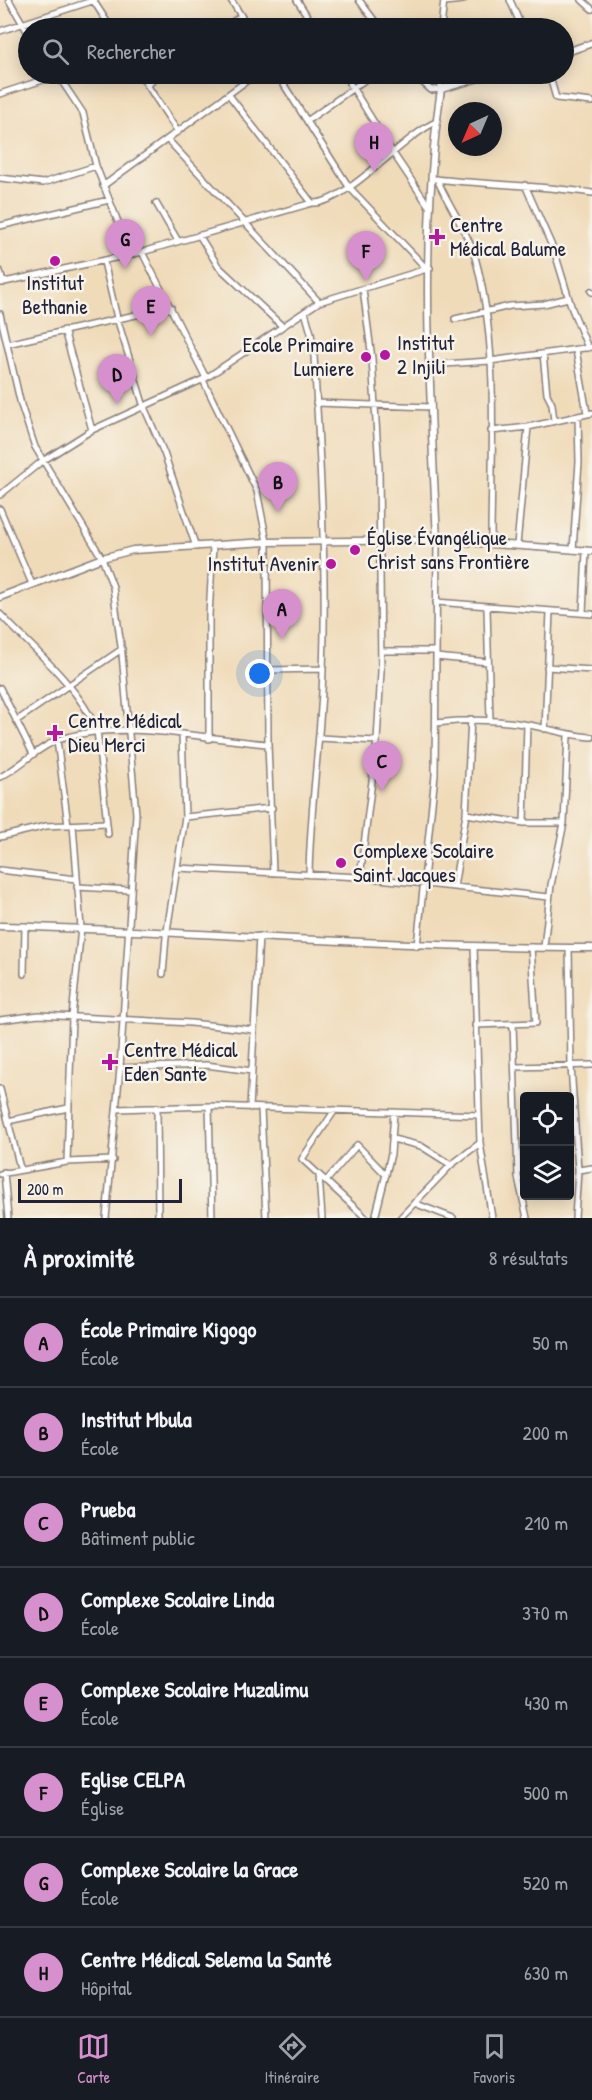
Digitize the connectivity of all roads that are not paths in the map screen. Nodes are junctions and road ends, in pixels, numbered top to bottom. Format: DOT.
graph roads {
  1 [pos="9,0"];
  2 [pos="94,0"];
  3 [pos="231,0"];
  4 [pos="297,0"];
  5 [pos="359,0"];
  6 [pos="463,0"];
  7 [pos="510,0"];
  8 [pos="582,0"];
  9 [pos="444,1"];
  10 [pos="592,9"];
  11 [pos="241,16"];
  12 [pos="19,18"];
  13 [pos="40,18"];
  14 [pos="105,18"];
  15 [pos="238,18"];
  16 [pos="309,18"];
  17 [pos="372,18"];
  18 [pos="442,18"];
  19 [pos="518,18"];
  20 [pos="18,25"];
  21 [pos="0,31"];
  22 [pos="592,43"];
  23 [pos="574,49"];
  24 [pos="28,84"];
  25 [pos="64,84"];
  26 [pos="243,84"];
  27 [pos="284,84"];
  28 [pos="351,84"];
  29 [pos="359,84"];
  30 [pos="424,84"];
  31 [pos="441,84"];
  32 [pos="458,84"];
  33 [pos="552,84"];
  34 [pos="147,85"];
  35 [pos="354,88"];
  36 [pos="441,89"];
  37 [pos="0,94"];
  38 [pos="229,95"];
  39 [pos="592,102"];
  40 [pos="308,121"];
  41 [pos="436,122"];
  42 [pos="178,132"];
  43 [pos="168,140"];
  44 [pos="393,153"];
  45 [pos="96,166"];
  46 [pos="0,178"];
  47 [pos="429,178"];
  48 [pos="437,179"];
  49 [pos="525,185"];
  50 [pos="104,186"];
  51 [pos="349,187"];
  52 [pos="592,193"];
  53 [pos="109,200"];
  54 [pos="156,203"];
  55 [pos="312,203"];
  56 [pos="428,205"];
  57 [pos="244,221"];
  58 [pos="0,226"];
  59 [pos="199,235"];
  60 [pos="178,241"];
  61 [pos="141,252"];
  62 [pos="131,255"];
  63 [pos="104,262"];
  64 [pos="428,269"];
  65 [pos="0,271"];
  66 [pos="1,283"];
  67 [pos="363,288"];
  68 [pos="568,298"];
  69 [pos="319,302"];
  70 [pos="171,308"];
  71 [pos="305,312"];
  72 [pos="484,312"];
  73 [pos="0,314"];
  74 [pos="117,318"];
  75 [pos="455,319"];
  76 [pos="281,325"];
  77 [pos="64,330"];
  78 [pos="7,344"];
  79 [pos="590,347"];
  80 [pos="576,350"];
  81 [pos="543,354"];
  82 [pos="490,361"];
  83 [pos="429,365"];
  84 [pos="205,379"];
  85 [pos="316,404"];
  86 [pos="375,405"];
  87 [pos="431,406"];
  88 [pos="144,407"];
  89 [pos="589,413"];
  90 [pos="578,416"];
  91 [pos="554,421"];
  92 [pos="528,427"];
  93 [pos="92,430"];
  94 [pos="491,431"];
  95 [pos="42,462"];
  96 [pos="0,495"];
  97 [pos="0,510"];
  98 [pos="437,540"];
  99 [pos="267,542"];
  100 [pos="380,542"];
  101 [pos="323,543"];
  102 [pos="491,543"];
  103 [pos="517,545"];
  104 [pos="213,546"];
  105 [pos="196,547"];
  106 [pos="573,550"];
  107 [pos="589,551"];
  108 [pos="102,558"];
  109 [pos="32,584"];
  110 [pos="0,597"];
  111 [pos="436,603"];
  112 [pos="487,608"];
  113 [pos="550,612"];
  114 [pos="583,613"];
  115 [pos="0,614"];
  116 [pos="592,614"];
  117 [pos="122,649"];
  118 [pos="381,651"];
  119 [pos="436,654"];
  120 [pos="488,662"];
  121 [pos="547,667"];
  122 [pos="323,669"];
  123 [pos="268,670"];
  124 [pos="592,670"];
  125 [pos="67,685"];
  126 [pos="0,688"];
  127 [pos="471,719"];
  128 [pos="490,720"];
  129 [pos="16,721"];
  130 [pos="436,723"];
  131 [pos="527,725"];
  132 [pos="545,729"];
  133 [pos="97,730"];
  134 [pos="128,730"];
  135 [pos="182,735"];
  136 [pos="568,736"];
  137 [pos="592,737"];
  138 [pos="319,738"];
  139 [pos="209,739"];
  140 [pos="57,740"];
  141 [pos="377,741"];
  142 [pos="268,744"];
  143 [pos="33,754"];
  144 [pos="0,777"];
  145 [pos="272,808"];
  146 [pos="466,814"];
  147 [pos="185,817"];
  148 [pos="105,823"];
  149 [pos="524,823"];
  150 [pos="564,823"];
  151 [pos="71,825"];
  152 [pos="108,834"];
  153 [pos="0,837"];
  154 [pos="177,868"];
  155 [pos="0,870"];
  156 [pos="273,873"];
  157 [pos="309,874"];
  158 [pos="360,877"];
  159 [pos="76,879"];
  160 [pos="421,885"];
  161 [pos="77,887"];
  162 [pos="454,887"];
  163 [pos="131,890"];
  164 [pos="549,897"];
  165 [pos="0,926"];
  166 [pos="25,926"];
  167 [pos="81,927"];
  168 [pos="128,930"];
  169 [pos="166,932"];
  170 [pos="259,936"];
  171 [pos="417,946"];
  172 [pos="474,946"];
  173 [pos="531,947"];
  174 [pos="544,947"];
  175 [pos="569,948"];
  176 [pos="592,948"];
  177 [pos="24,974"];
  178 [pos="163,974"];
  179 [pos="72,1017"];
  180 [pos="0,1020"];
  181 [pos="123,1020"];
  182 [pos="513,1024"];
  183 [pos="474,1025"];
  184 [pos="254,1030"];
  185 [pos="592,1065"];
  186 [pos="571,1066"];
  187 [pos="516,1067"];
  188 [pos="120,1068"];
  189 [pos="252,1071"];
  190 [pos="0,1089"];
  191 [pos="157,1107"];
  192 [pos="209,1107"];
  193 [pos="68,1108"];
  194 [pos="250,1108"];
  195 [pos="117,1109"];
  196 [pos="261,1109"];
  197 [pos="335,1110"];
  198 [pos="394,1112"];
  199 [pos="479,1115"];
  200 [pos="8,1122"];
  201 [pos="0,1124"];
  202 [pos="393,1139"];
  203 [pos="480,1143"];
  204 [pos="113,1160"];
  205 [pos="67,1162"];
  206 [pos="451,1165"];
  207 [pos="20,1168"];
  208 [pos="592,1168"];
  209 [pos="578,1170"];
  210 [pos="2,1173"];
  211 [pos="386,1174"];
  212 [pos="319,1175"];
  213 [pos="326,1181"];
  214 [pos="414,1203"];
  215 [pos="8,1218"];
  216 [pos="106,1218"];
  217 [pos="158,1218"];
  218 [pos="212,1218"];
  219 [pos="266,1218"];
  220 [pos="322,1218"];
  221 [pos="366,1218"];
  222 [pos="375,1218"];
  223 [pos="400,1218"];
  224 [pos="453,1218"];
  225 [pos="492,1218"];
  226 [pos="527,1218"];
  227 [pos="575,1218"];
  1 -- 12 [label="street"];
  2 -- 13 [label="street"];
  2 -- 14 [label="street"];
  3 -- 11 [label="street"];
  4 -- 16 [label="street"];
  5 -- 17 [label="street"];
  6 -- 9 [label="street"];
  7 -- 19 [label="street"];
  8 -- 10 [label="street"];
  9 -- 18 [label="street"];
  11 -- 15 [label="street"];
  20 -- 21 [label="street"];
  22 -- 23 [label="street"];
  24 -- 37 [label="street"];
  25 -- 45 [label="street"];
  26 -- 38 [label="street"];
  27 -- 40 [label="street"];
  28 -- 35 [label="street"];
  29 -- 35 [label="street"];
  30 -- 36 [label="street"];
  31 -- 36 [label="street"];
  32 -- 36 [label="street"];
  33 -- 39 [label="street"];
  34 -- 42 [label="street"];
  35 -- 40 [label="street"];
  35 -- 44 [label="street"];
  36 -- 41 [label="street"];
  38 -- 42 [label="street"];
  38 -- 55 [label="street"];
  40 -- 51 [label="street"];
  41 -- 44 [label="street"];
  41 -- 47 [label="street"];
  42 -- 43 [label="street"];
  43 -- 50 [label="street"];
  43 -- 57 [label="street"];
  44 -- 51 [label="street"];
  44 -- 56 [label="street"];
  45 -- 46 [label="street"];
  45 -- 50 [label="street"];
  47 -- 48 [label="street"];
  47 -- 56 [label="street"];
  48 -- 49 [label="street"];
  48 -- 72 [label="street"];
  49 -- 52 [label="street"];
  49 -- 68 [label="street"];
  50 -- 53 [label="street"];
  51 -- 55 [label="street"];
  51 -- 64 [label="street"];
  53 -- 58 [label="street"];
  53 -- 62 [label="street"];
  54 -- 60 [label="street"];
  55 -- 57 [label="street"];
  56 -- 64 [label="street"];
  57 -- 59 [label="street"];
  57 -- 69 [label="street"];
  59 -- 60 [label="street"];
  59 -- 76 [label="street"];
  60 -- 61 [label="street"];
  61 -- 62 [label="street"];
  61 -- 70 [label="street"];
  62 -- 63 [label="street"];
  63 -- 66 [label="street"];
  63 -- 74 [label="street"];
  64 -- 67 [label="street"];
  64 -- 83 [label="street"];
  65 -- 66 [label="street"];
  67 -- 69 [label="street"];
  67 -- 86 [label="street"];
  68 -- 72 [label="street"];
  68 -- 79 [label="street"];
  69 -- 71 [label="street"];
  70 -- 74 [label="street"];
  70 -- 84 [label="street"];
  71 -- 76 [label="street"];
  71 -- 85 [label="street"];
  72 -- 75 [label="street"];
  72 -- 82 [label="street"];
  73 -- 78 [label="street"];
  74 -- 77 [label="street"];
  74 -- 88 [label="street"];
  76 -- 84 [label="street"];
  77 -- 78 [label="street"];
  77 -- 93 [label="street"];
  78 -- 95 [label="street"];
  79 -- 80 [label="street"];
  80 -- 81 [label="street"];
  80 -- 89 [label="street"];
  81 -- 82 [label="street"];
  81 -- 91 [label="street"];
  82 -- 83 [label="street"];
  82 -- 94 [label="street"];
  83 -- 87 [label="street"];
  84 -- 88 [label="street"];
  84 -- 99 [label="street"];
  85 -- 86 [label="street"];
  85 -- 101 [label="street"];
  86 -- 87 [label="street"];
  86 -- 100 [label="street"];
  87 -- 98 [label="street"];
  88 -- 93 [label="street"];
  88 -- 105 [label="street"];
  89 -- 90 [label="street"];
  90 -- 91 [label="street"];
  90 -- 106 [label="street"];
  91 -- 92 [label="street"];
  92 -- 94 [label="street"];
  92 -- 103 [label="street"];
  93 -- 95 [label="street"];
  94 -- 102 [label="street"];
  95 -- 96 [label="street"];
  95 -- 108 [label="street"];
  97 -- 109 [label="street"];
  98 -- 100 [label="street"];
  98 -- 102 [label="street"];
  98 -- 111 [label="street"];
  99 -- 101 [label="street"];
  99 -- 104 [label="street"];
  99 -- 123 [label="street"];
  100 -- 101 [label="street"];
  100 -- 118 [label="street"];
  101 -- 122 [label="street"];
  102 -- 103 [label="street"];
  103 -- 106 [label="street"];
  104 -- 105 [label="street"];
  104 -- 139 [label="street"];
  105 -- 108 [label="street"];
  106 -- 107 [label="street"];
  107 -- 114 [label="street"];
  108 -- 109 [label="street"];
  108 -- 117 [label="street"];
  109 -- 110 [label="street"];
  111 -- 112 [label="street"];
  111 -- 119 [label="street"];
  112 -- 113 [label="street"];
  112 -- 120 [label="street"];
  113 -- 114 [label="street"];
  113 -- 121 [label="street"];
  114 -- 116 [label="street"];
  115 -- 125 [label="street"];
  117 -- 125 [label="street"];
  117 -- 134 [label="street"];
  118 -- 119 [label="street"];
  118 -- 141 [label="street"];
  119 -- 120 [label="street"];
  119 -- 130 [label="street"];
  120 -- 128 [label="street"];
  121 -- 124 [label="street"];
  121 -- 132 [label="street"];
  122 -- 123 [label="street"];
  122 -- 138 [label="street"];
  123 -- 142 [label="street"];
  125 -- 129 [label="street"];
  125 -- 133 [label="street"];
  126 -- 129 [label="street"];
  127 -- 128 [label="street"];
  127 -- 130 [label="street"];
  127 -- 146 [label="street"];
  128 -- 131 [label="street"];
  129 -- 143 [label="street"];
  130 -- 160 [label="street"];
  131 -- 132 [label="street"];
  131 -- 149 [label="street"];
  132 -- 136 [label="street"];
  133 -- 134 [label="street"];
  133 -- 140 [label="street"];
  133 -- 148 [label="street"];
  134 -- 135 [label="street"];
  134 -- 163 [label="street"];
  135 -- 139 [label="street"];
  135 -- 147 [label="street"];
  136 -- 137 [label="street"];
  136 -- 150 [label="street"];
  138 -- 141 [label="street"];
  138 -- 157 [label="street"];
  139 -- 142 [label="street"];
  140 -- 143 [label="street"];
  140 -- 151 [label="street"];
  141 -- 158 [label="street"];
  142 -- 145 [label="street"];
  143 -- 144 [label="street"];
  145 -- 147 [label="street"];
  145 -- 156 [label="street"];
  146 -- 149 [label="street"];
  146 -- 162 [label="street"];
  147 -- 154 [label="street"];
  148 -- 151 [label="street"];
  148 -- 152 [label="street"];
  149 -- 150 [label="street"];
  150 -- 164 [label="street"];
  151 -- 153 [label="street"];
  151 -- 159 [label="street"];
  154 -- 156 [label="street"];
  154 -- 169 [label="street"];
  155 -- 159 [label="street"];
  156 -- 157 [label="street"];
  157 -- 158 [label="street"];
  158 -- 160 [label="street"];
  159 -- 161 [label="street"];
  160 -- 162 [label="street"];
  160 -- 171 [label="street"];
  161 -- 163 [label="street"];
  161 -- 167 [label="street"];
  162 -- 164 [label="street"];
  163 -- 168 [label="street"];
  164 -- 174 [label="street"];
  165 -- 166 [label="street"];
  166 -- 167 [label="street"];
  166 -- 177 [label="street"];
  167 -- 168 [label="street"];
  167 -- 179 [label="street"];
  168 -- 169 [label="street"];
  168 -- 181 [label="street"];
  169 -- 170 [label="street"];
  169 -- 178 [label="street"];
  170 -- 171 [label="street"];
  170 -- 184 [label="street"];
  171 -- 172 [label="street"];
  172 -- 173 [label="street"];
  172 -- 183 [label="street"];
  173 -- 174 [label="street"];
  173 -- 182 [label="street"];
  174 -- 175 [label="street"];
  175 -- 176 [label="street"];
  175 -- 186 [label="street"];
  179 -- 180 [label="street"];
  179 -- 181 [label="street"];
  179 -- 193 [label="street"];
  181 -- 184 [label="street"];
  181 -- 188 [label="street"];
  182 -- 183 [label="street"];
  182 -- 187 [label="street"];
  183 -- 199 [label="street"];
  184 -- 189 [label="street"];
  185 -- 186 [label="street"];
  186 -- 187 [label="street"];
  186 -- 209 [label="street"];
  187 -- 226 [label="street"];
  188 -- 189 [label="street"];
  188 -- 195 [label="street"];
  189 -- 194 [label="street"];
  190 -- 200 [label="street"];
  191 -- 192 [label="street"];
  191 -- 195 [label="street"];
  191 -- 217 [label="street"];
  192 -- 194 [label="street"];
  192 -- 218 [label="street"];
  193 -- 200 [label="street"];
  193 -- 205 [label="street"];
  194 -- 196 [label="street"];
  195 -- 204 [label="street"];
  196 -- 197 [label="street"];
  196 -- 219 [label="street"];
  197 -- 198 [label="street"];
  197 -- 212 [label="street"];
  198 -- 199 [label="street"];
  198 -- 202 [label="street"];
  199 -- 203 [label="street"];
  200 -- 201 [label="street"];
  200 -- 207 [label="street"];
  202 -- 206 [label="street"];
  202 -- 211 [label="street"];
  203 -- 206 [label="street"];
  203 -- 225 [label="street"];
  204 -- 205 [label="street"];
  204 -- 216 [label="street"];
  205 -- 207 [label="street"];
  206 -- 214 [label="street"];
  207 -- 210 [label="street"];
  208 -- 209 [label="street"];
  209 -- 227 [label="street"];
  210 -- 215 [label="street"];
  211 -- 213 [label="street"];
  211 -- 222 [label="street"];
  212 -- 213 [label="street"];
  212 -- 220 [label="street"];
  213 -- 221 [label="street"];
  214 -- 223 [label="street"];
  214 -- 224 [label="street"];
}
